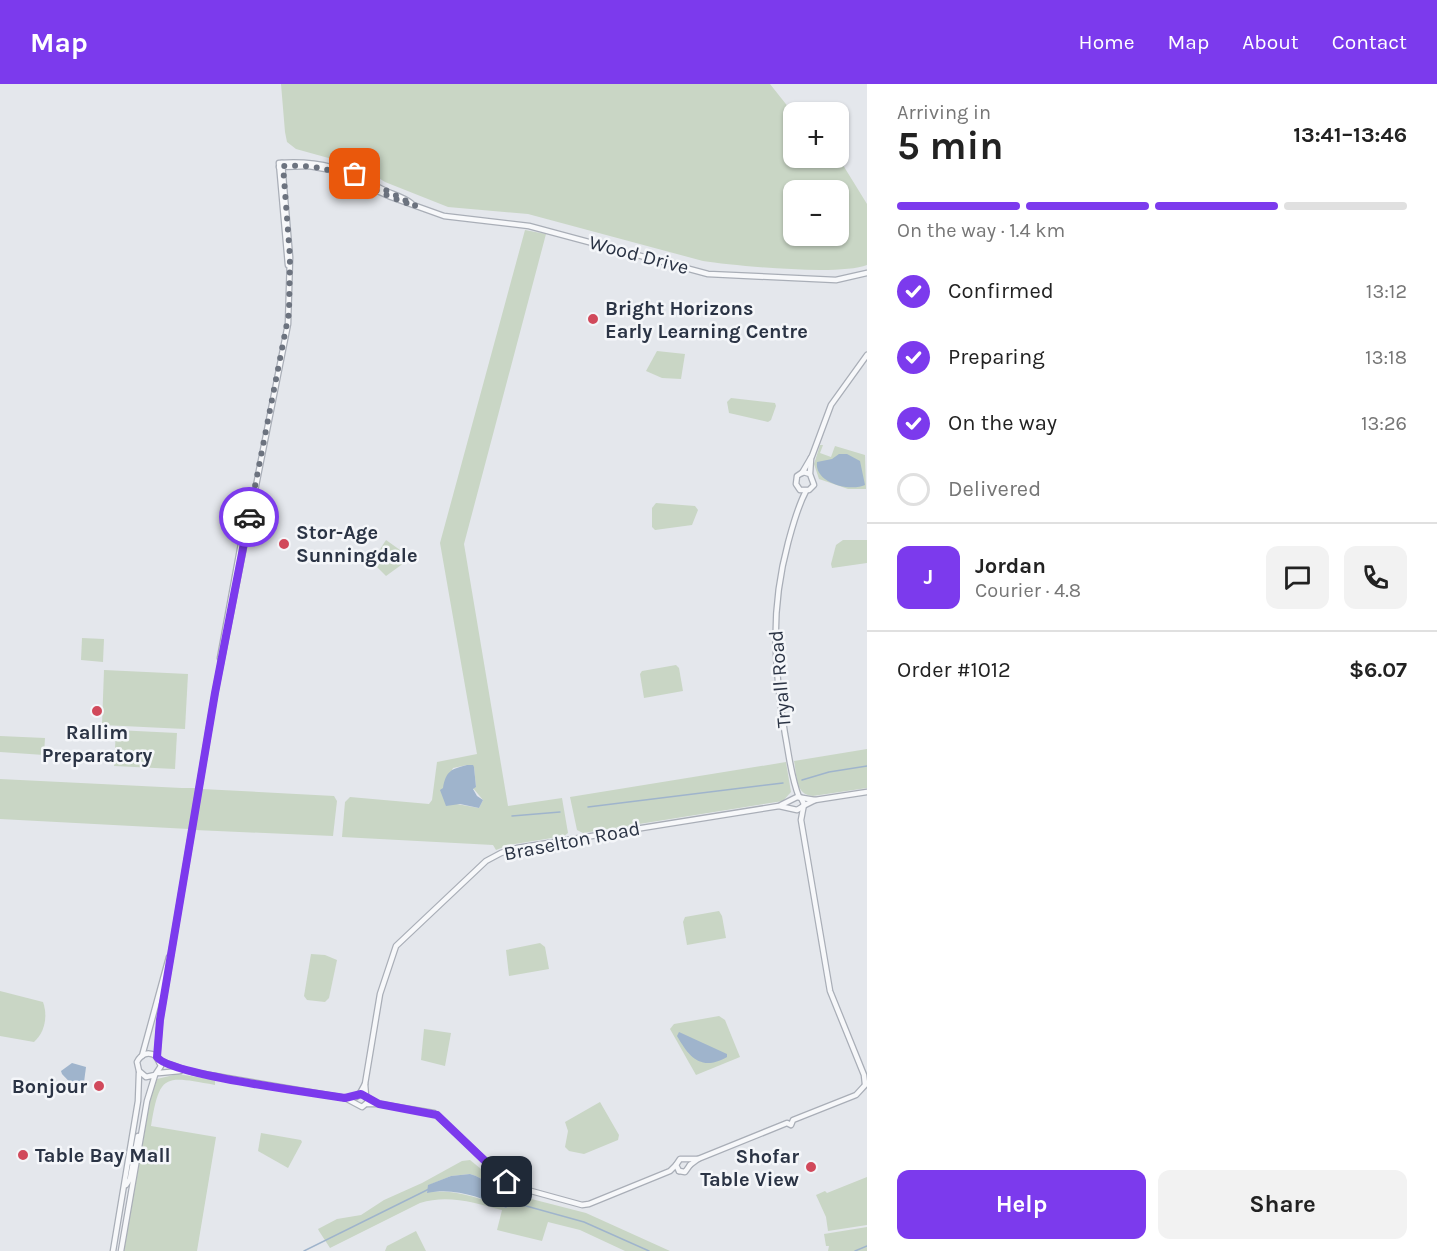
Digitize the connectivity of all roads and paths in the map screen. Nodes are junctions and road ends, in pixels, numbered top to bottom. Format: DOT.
graph roads {
  1 [pos="866,273"];
  2 [pos="867,355"];
  3 [pos="812,456"];
  4 [pos="802,473"];
  5 [pos="810,474"];
  6 [pos="797,488"];
  7 [pos="806,491"];
  8 [pos="798,506"];
  9 [pos="794,783"];
  10 [pos="867,792"];
  11 [pos="800,797"];
  12 [pos="792,799"];
  13 [pos="814,800"];
  14 [pos="779,806"];
  15 [pos="803,807"];
  16 [pos="794,809"];
  17 [pos="801,820"];
  18 [pos="176,929"];
  19 [pos="142,1056"];
  20 [pos="158,1059"];
  21 [pos="139,1072"];
  22 [pos="192,1072"];
  23 [pos="156,1074"];
  24 [pos="866,1077"];
  25 [pos="365,1084"];
  26 [pos="865,1085"];
  27 [pos="856,1095"];
  28 [pos="866,1095"];
  29 [pos="357,1096"];
  30 [pos="367,1097"];
  31 [pos="345,1098"];
  32 [pos="355,1103"];
  33 [pos="367,1104"];
  34 [pos="379,1104"];
  35 [pos="143,1125"];
  36 [pos="685,1159"];
  37 [pos="698,1159"];
  38 [pos="676,1165"];
  39 [pos="690,1165"];
  40 [pos="670,1171"];
  41 [pos="679,1171"];
  42 [pos="124,1187"];
  43 [pos="113,1251"];
  44 [pos="121,1251"];
  1 -- 18 [label="street, Wood Drive"];
  2 -- 3 [label="street"];
  3 -- 4 [label="street"];
  3 -- 5 [label="street"];
  4 -- 5 [label="street"];
  4 -- 6 [label="street"];
  5 -- 7 [label="street"];
  6 -- 7 [label="street"];
  6 -- 8 [label="street, Tryall Road"];
  7 -- 8 [label="street, Tryall Road"];
  8 -- 9 [label="street, Tryall Road"];
  9 -- 11 [label="street, Tryall Road"];
  9 -- 12 [label="street, Tryall Road"];
  10 -- 13 [label="street"];
  11 -- 12 [label="street, Braselton Road"];
  11 -- 13 [label="street"];
  11 -- 15 [label="street, Tryall Road"];
  12 -- 14 [label="street, Braselton Road"];
  12 -- 16 [label="street, Tryall Road"];
  13 -- 15 [label="street"];
  14 -- 16 [label="street, Braselton Road"];
  14 -- 25 [label="street, Braselton Road"];
  15 -- 16 [label="street"];
  15 -- 17 [label="street"];
  16 -- 17 [label="street"];
  17 -- 24 [label="street"];
  18 -- 19 [label="street"];
  18 -- 20 [label="street"];
  19 -- 20 [label="street"];
  19 -- 21 [label="street"];
  20 -- 22 [label="street"];
  20 -- 23 [label="street"];
  21 -- 23 [label="street"];
  21 -- 42 [label="street"];
  22 -- 23 [label="street"];
  22 -- 31 [label="street"];
  23 -- 35 [label="street"];
  24 -- 26 [label="street"];
  25 -- 29 [label="street, Braselton Road"];
  25 -- 30 [label="street, Braselton Road"];
  26 -- 27 [label="street"];
  26 -- 28 [label="street"];
  27 -- 28 [label="street"];
  27 -- 37 [label="street"];
  29 -- 30 [label="street"];
  29 -- 31 [label="street"];
  29 -- 32 [label="street, Braselton Road"];
  30 -- 33 [label="street, Braselton Road"];
  30 -- 34 [label="street"];
  31 -- 32 [label="street"];
  32 -- 33 [label="street"];
  33 -- 34 [label="street"];
  34 -- 40 [label="street"];
  35 -- 42 [label="street"];
  35 -- 44 [label="street"];
  36 -- 37 [label="street"];
  36 -- 38 [label="street"];
  36 -- 39 [label="street"];
  37 -- 39 [label="street"];
  38 -- 40 [label="street"];
  38 -- 41 [label="street"];
  39 -- 41 [label="street"];
  40 -- 41 [label="street"];
  42 -- 43 [label="street"];
}
